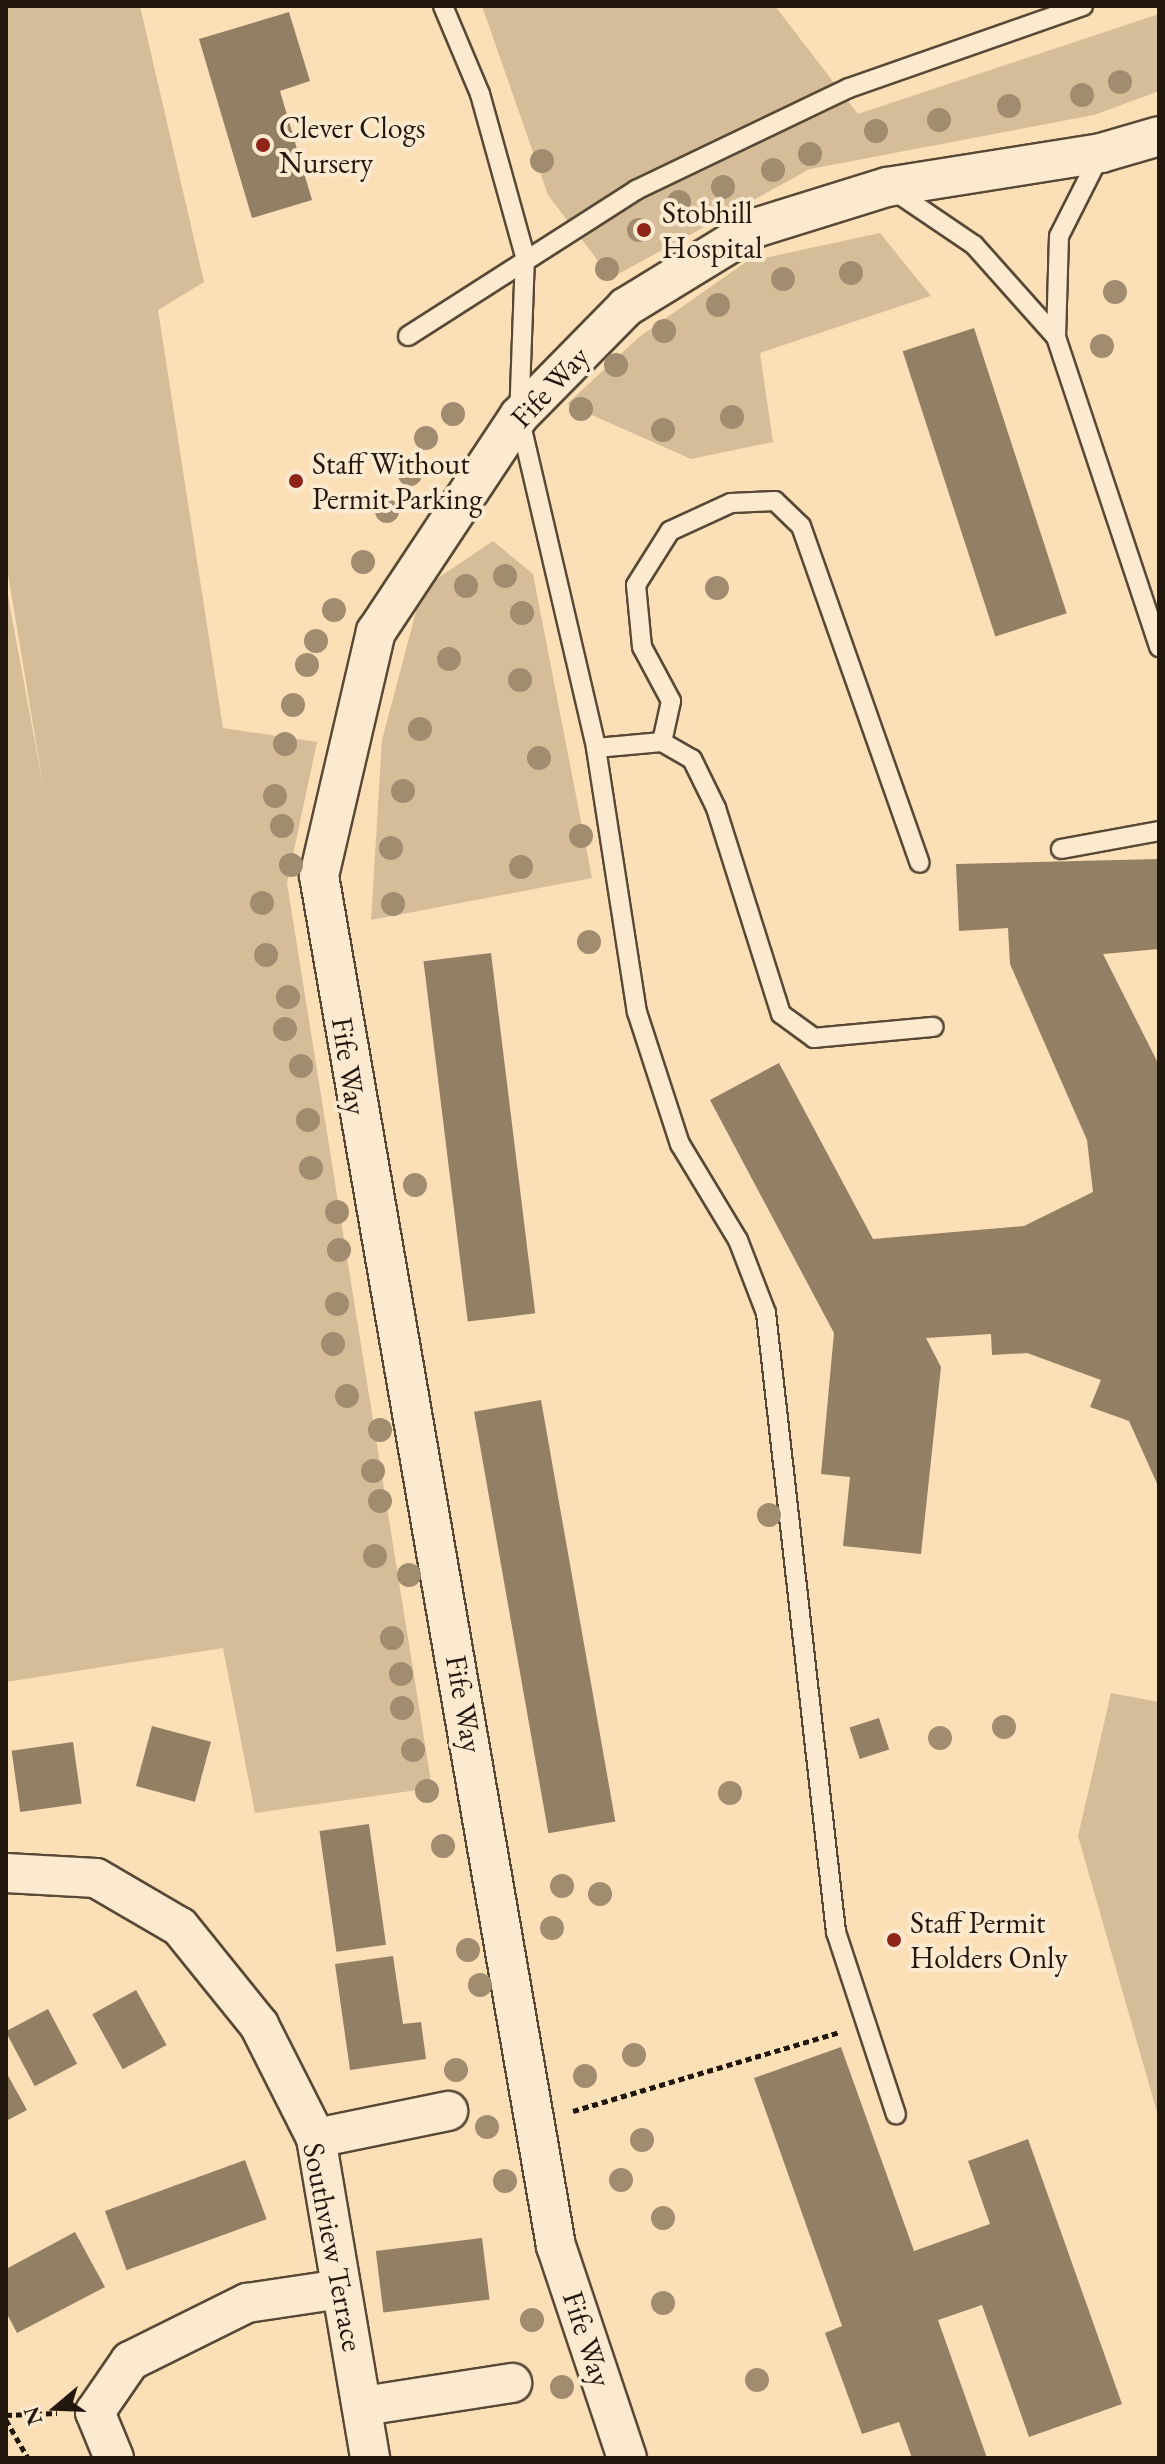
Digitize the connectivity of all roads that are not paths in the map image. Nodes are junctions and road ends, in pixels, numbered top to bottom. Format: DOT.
graph roads {
  1 [pos="443,6"];
  2 [pos="1083,6"];
  3 [pos="1159,136"];
  4 [pos="1101,153"];
  5 [pos="887,187"];
  6 [pos="525,256"];
  7 [pos="408,336"];
  8 [pos="1056,337"];
  9 [pos="519,416"];
  10 [pos="1159,647"];
  11 [pos="662,742"];
  12 [pos="596,748"];
  13 [pos="1159,831"];
  14 [pos="1061,849"];
  15 [pos="920,863"];
  16 [pos="933,1027"];
  17 [pos="6,1873"];
  18 [pos="448,2111"];
  19 [pos="896,2114"];
  20 [pos="316,2138"];
  21 [pos="341,2289"];
  22 [pos="512,2383"];
  23 [pos="363,2406"];
  24 [pos="114,2458"];
  25 [pos="370,2458"];
  26 [pos="627,2458"];
  1 -- 6 [label="lane"];
  2 -- 6 [label="lane"];
  3 -- 4 [label="street, Fife Way"];
  4 -- 5 [label="street, Fife Way"];
  4 -- 8 [label="lane"];
  5 -- 8 [label="lane"];
  5 -- 9 [label="street, Fife Way"];
  6 -- 7 [label="lane"];
  6 -- 9 [label="lane"];
  8 -- 10 [label="lane"];
  9 -- 12 [label="lane"];
  9 -- 26 [label="street, Fife Way"];
  11 -- 12 [label="lane"];
  11 -- 15 [label="lane"];
  11 -- 16 [label="lane"];
  12 -- 19 [label="lane"];
  13 -- 14 [label="lane"];
  17 -- 20 [label="street, Southview Terrace"];
  18 -- 20 [label="street"];
  20 -- 21 [label="street, Southview Terrace"];
  21 -- 23 [label="street, Southview Terrace"];
  21 -- 24 [label="street"];
  22 -- 23 [label="street"];
  23 -- 25 [label="street, Southview Terrace"];
}
